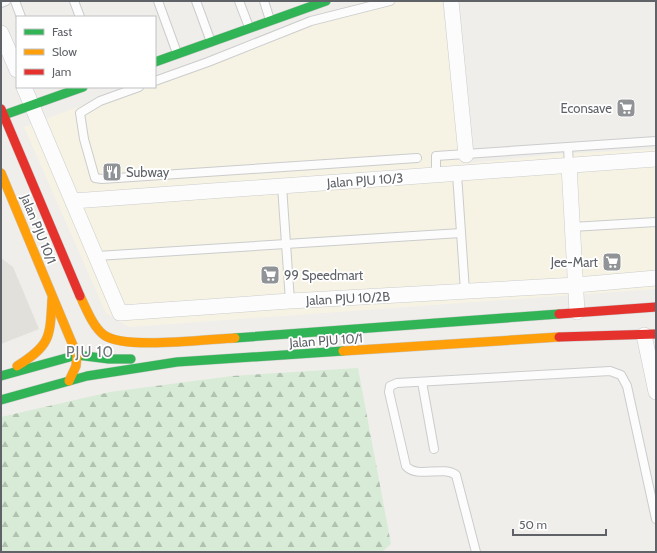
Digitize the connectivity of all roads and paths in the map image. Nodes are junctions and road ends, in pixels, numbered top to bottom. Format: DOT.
graph roads {
  1 [pos="6,1"];
  2 [pos="14,1"];
  3 [pos="74,1"];
  4 [pos="158,1"];
  5 [pos="196,1"];
  6 [pos="239,1"];
  7 [pos="264,1"];
  8 [pos="326,1"];
  9 [pos="451,1"];
  10 [pos="386,2"];
  11 [pos="1,3"];
  12 [pos="316,3"];
  13 [pos="21,16"];
  14 [pos="80,16"];
  15 [pos="270,21"];
  16 [pos="250,28"];
  17 [pos="1,33"];
  18 [pos="211,42"];
  19 [pos="177,54"];
  20 [pos="156,62"];
  21 [pos="16,68"];
  22 [pos="156,81"];
  23 [pos="24,88"];
  24 [pos="80,88"];
  25 [pos="136,88"];
  26 [pos="32,105"];
  27 [pos="2,112"];
  28 [pos="656,141"];
  29 [pos="568,148"];
  30 [pos="466,155"];
  31 [pos="417,158"];
  32 [pos="656,159"];
  33 [pos="569,165"];
  34 [pos="1,173"];
  35 [pos="457,174"];
  36 [pos="436,175"];
  37 [pos="282,186"];
  38 [pos="10,192"];
  39 [pos="73,201"];
  40 [pos="30,218"];
  41 [pos="656,222"];
  42 [pos="572,227"];
  43 [pos="461,233"];
  44 [pos="46,238"];
  45 [pos="57,243"];
  46 [pos="286,244"];
  47 [pos="97,256"];
  48 [pos="656,278"];
  49 [pos="576,285"];
  50 [pos="465,291"];
  51 [pos="53,296"];
  52 [pos="290,301"];
  53 [pos="656,307"];
  54 [pos="577,312"];
  55 [pos="650,335"];
  56 [pos="77,355"];
  57 [pos="177,362"];
  58 [pos="1,376"];
  59 [pos="69,381"];
  60 [pos="422,382"];
  61 [pos="656,392"];
  62 [pos="1,400"];
  63 [pos="434,448"];
  64 [pos="656,520"];
  65 [pos="476,552"];
  1 -- 11 [label="lane"];
  2 -- 13 [label="lane"];
  3 -- 14 [label="lane"];
  4 -- 19 [label="lane"];
  5 -- 18 [label="lane"];
  6 -- 16 [label="lane"];
  7 -- 15 [label="lane"];
  8 -- 12 [label="street"];
  9 -- 30 [label="street"];
  10 -- 22 [label="lane"];
  12 -- 15 [label="street"];
  15 -- 16 [label="street"];
  16 -- 18 [label="street"];
  17 -- 21 [label="street"];
  18 -- 19 [label="street"];
  19 -- 20 [label="street"];
  23 -- 26 [label="street"];
  24 -- 26 [label="street"];
  25 -- 31 [label="lane"];
  26 -- 27 [label="street"];
  26 -- 39 [label="street"];
  27 -- 45 [label="street, Jalan PJU 10/1"];
  28 -- 29 [label="lane"];
  29 -- 30 [label="lane"];
  29 -- 33 [label="lane"];
  30 -- 36 [label="lane"];
  32 -- 33 [label="street, Jalan PJU 10/3"];
  33 -- 35 [label="street, Jalan PJU 10/3"];
  33 -- 42 [label="street"];
  34 -- 38 [label="street, Jalan PJU 10/1"];
  35 -- 36 [label="street, Jalan PJU 10/3"];
  35 -- 43 [label="lane"];
  36 -- 37 [label="street, Jalan PJU 10/3"];
  37 -- 39 [label="street, Jalan PJU 10/3"];
  37 -- 46 [label="lane"];
  38 -- 40 [label="street"];
  38 -- 51 [label="street, Jalan PJU 10/1"];
  39 -- 47 [label="street"];
  41 -- 42 [label="lane"];
  42 -- 49 [label="street"];
  43 -- 46 [label="lane"];
  43 -- 50 [label="lane"];
  44 -- 45 [label="street"];
  45 -- 54 [label="street, Jalan PJU 10/1"];
  46 -- 47 [label="lane"];
  46 -- 52 [label="lane"];
  47 -- 52 [label="street, Jalan PJU 10/2B"];
  48 -- 49 [label="street, Jalan PJU 10/2B"];
  49 -- 50 [label="street, Jalan PJU 10/2B"];
  49 -- 54 [label="street"];
  50 -- 52 [label="street, Jalan PJU 10/2B"];
  51 -- 56 [label="street, Jalan PJU 10/1"];
  51 -- 58 [label="street"];
  53 -- 54 [label="street, Jalan PJU 10/1"];
  55 -- 57 [label="street, Jalan PJU 10/1"];
  55 -- 61 [label="street"];
  56 -- 57 [label="street"];
  56 -- 58 [label="street"];
  56 -- 59 [label="street"];
  57 -- 59 [label="street, Jalan PJU 10/1"];
  59 -- 62 [label="street, Jalan PJU 10/1"];
  60 -- 63 [label="lane"];
  60 -- 64 [label="lane"];
  60 -- 65 [label="lane"];
}
